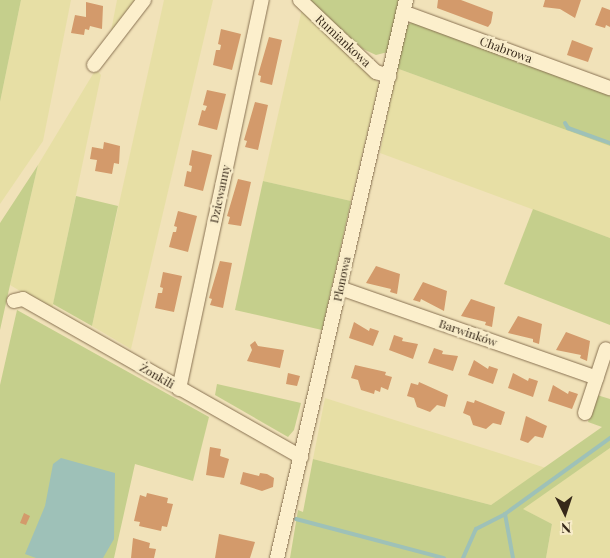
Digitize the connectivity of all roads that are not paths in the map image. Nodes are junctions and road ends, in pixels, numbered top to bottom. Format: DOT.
graph roads {
  1 [pos="144,0"];
  2 [pos="262,0"];
  3 [pos="300,0"];
  4 [pos="404,6"];
  5 [pos="94,65"];
  6 [pos="389,76"];
  7 [pos="610,88"];
  8 [pos="340,288"];
  9 [pos="14,301"];
  10 [pos="606,348"];
  11 [pos="597,378"];
  12 [pos="179,389"];
  13 [pos="585,413"];
  14 [pos="301,457"];
  15 [pos="277,558"];
  1 -- 5 [label="street"];
  2 -- 12 [label="street, Dziewanny"];
  3 -- 6 [label="street, Rumiankowa"];
  4 -- 6 [label="street, Plonowa"];
  4 -- 7 [label="street, Chabrowa"];
  6 -- 8 [label="street, Plonowa"];
  8 -- 11 [label="street, Barwinków"];
  8 -- 14 [label="street, Plonowa"];
  9 -- 12 [label="street, Żonkili"];
  10 -- 11 [label="street"];
  11 -- 13 [label="street"];
  12 -- 14 [label="street, Żonkili"];
  14 -- 15 [label="street, Plonowa"];
}
